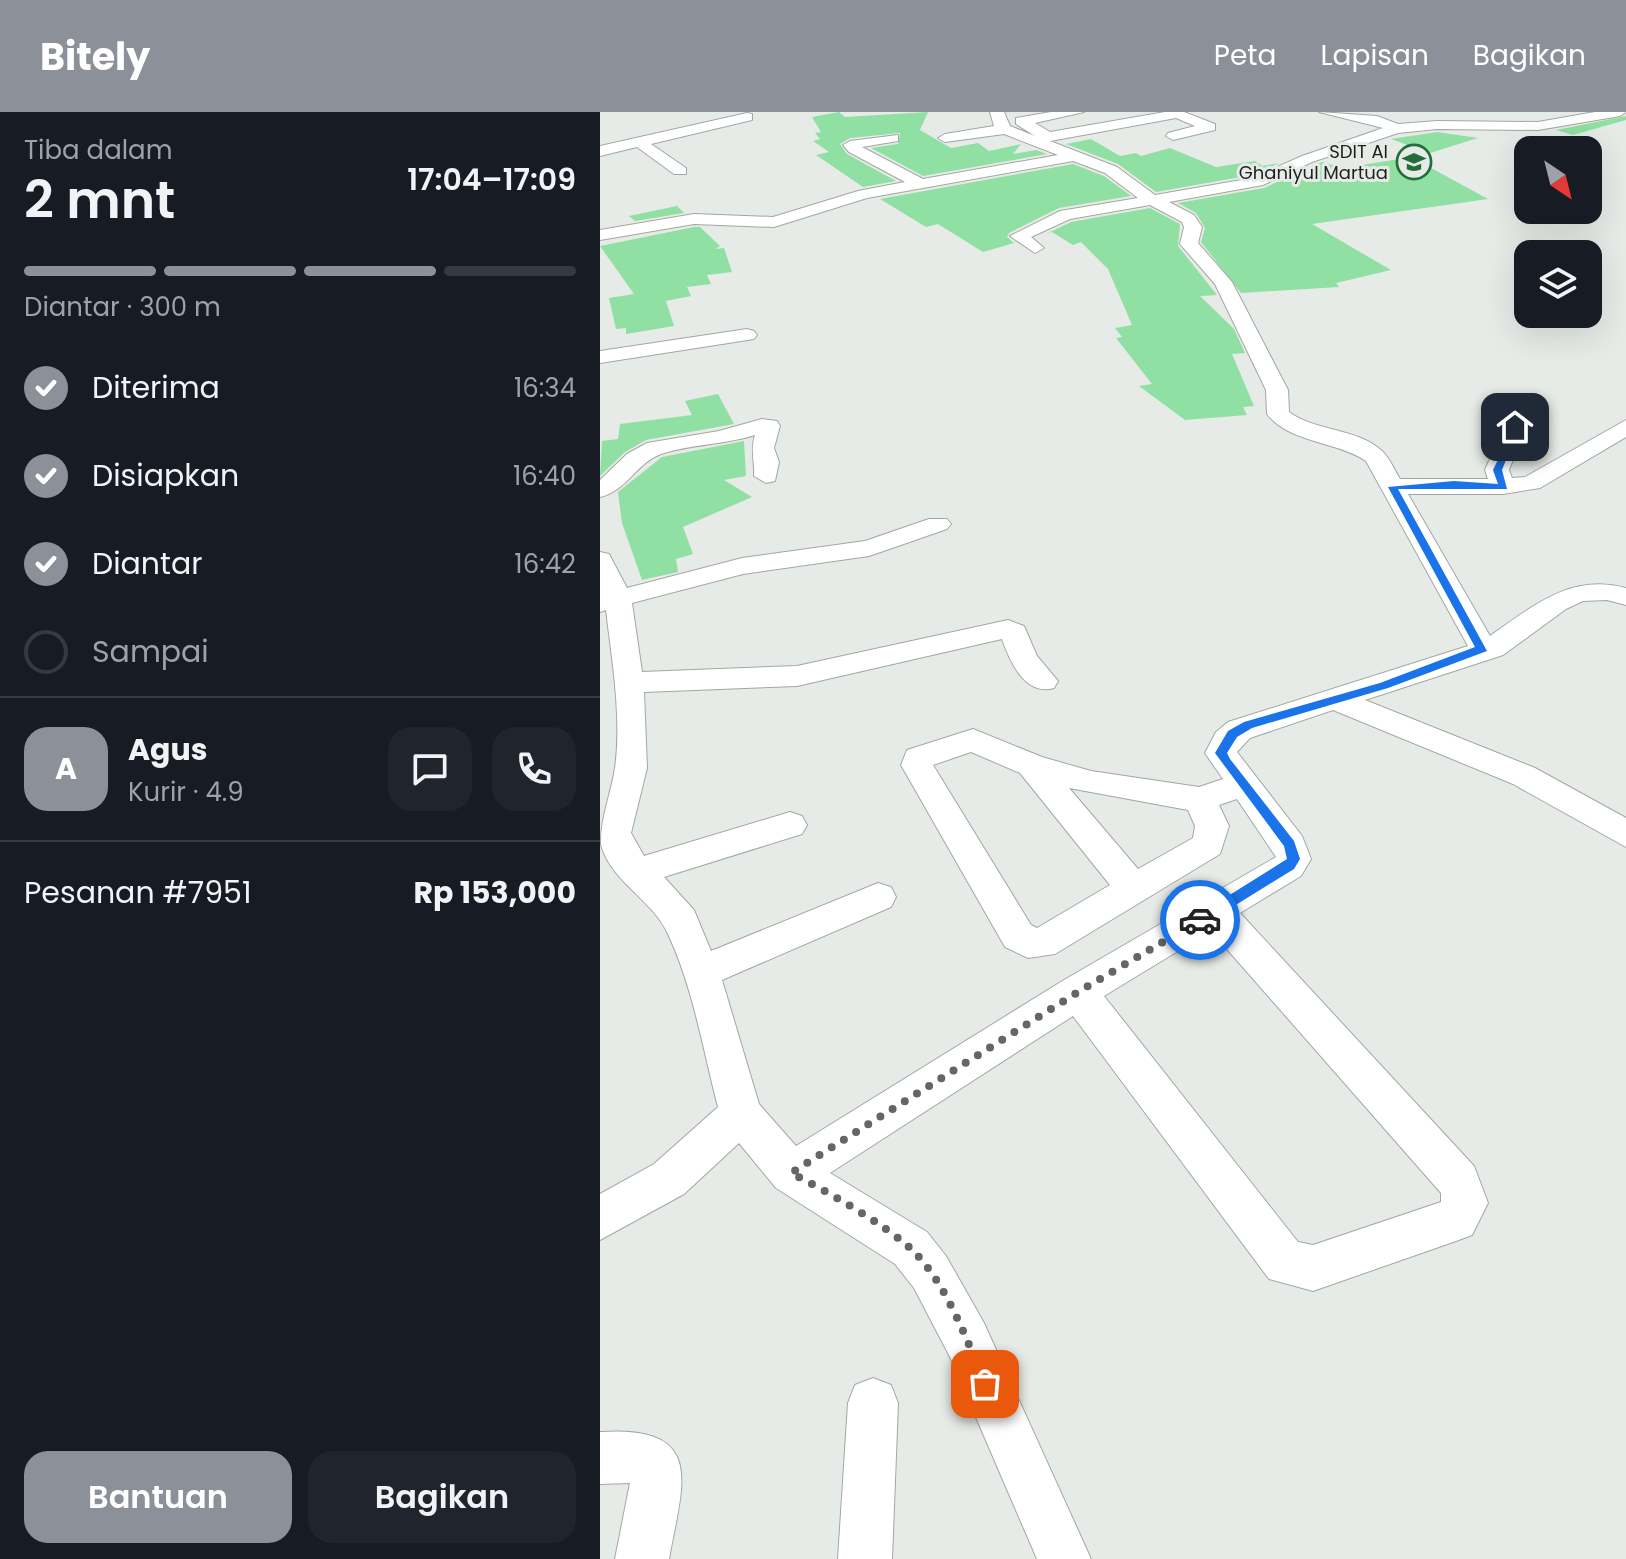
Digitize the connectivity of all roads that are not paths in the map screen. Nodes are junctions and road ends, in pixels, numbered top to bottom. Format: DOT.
graph roads {
  1 [pos="1077,112"];
  2 [pos="1326,112"];
  3 [pos="1520,112"];
  4 [pos="1620,112"];
  5 [pos="747,117"];
  6 [pos="1005,119"];
  7 [pos="1578,120"];
  8 [pos="1550,124"];
  9 [pos="1396,129"];
  10 [pos="1604,129"];
  11 [pos="942,131"];
  12 [pos="1173,136"];
  13 [pos="893,138"];
  14 [pos="641,143"];
  15 [pos="1073,156"];
  16 [pos="602,157"];
  17 [pos="680,171"];
  18 [pos="921,183"];
  19 [pos="963,191"];
  20 [pos="1152,200"];
  21 [pos="1102,210"];
  22 [pos="1122,228"];
  23 [pos="600,235"];
  24 [pos="1035,248"];
  25 [pos="1220,276"];
  26 [pos="1193,279"];
  27 [pos="747,335"];
  28 [pos="600,357"];
  29 [pos="1515,427"];
  30 [pos="1626,427"];
  31 [pos="766,476"];
  32 [pos="1392,487"];
  33 [pos="1503,487"];
  34 [pos="600,490"];
  35 [pos="938,524"];
  36 [pos="600,560"];
  37 [pos="1626,597"];
  38 [pos="609,600"];
  39 [pos="1483,648"];
  40 [pos="1043,681"];
  41 [pos="629,683"];
  42 [pos="1336,700"];
  43 [pos="1031,765"];
  44 [pos="1243,784"];
  45 [pos="1200,799"];
  46 [pos="790,825"];
  47 [pos="1626,834"];
  48 [pos="607,835"];
  49 [pos="637,872"];
  50 [pos="1134,889"];
  51 [pos="878,897"];
  52 [pos="1215,911"];
  53 [pos="701,972"];
  54 [pos="1078,992"];
  55 [pos="741,1114"];
  56 [pos="791,1173"];
  57 [pos="600,1218"];
  58 [pos="873,1403"];
  59 [pos="600,1458"];
  60 [pos="642,1559"];
  61 [pos="865,1559"];
  62 [pos="1064,1559"];
  1 -- 6 [label="street"];
  2 -- 9 [label="street"];
  3 -- 8 [label="street"];
  4 -- 7 [label="street"];
  5 -- 14 [label="street"];
  6 -- 11 [label="street"];
  6 -- 12 [label="street"];
  6 -- 15 [label="street"];
  7 -- 8 [label="street"];
  7 -- 10 [label="street"];
  8 -- 9 [label="street"];
  9 -- 20 [label="street"];
  13 -- 18 [label="street"];
  14 -- 16 [label="street"];
  14 -- 17 [label="street"];
  15 -- 18 [label="street"];
  15 -- 20 [label="street"];
  18 -- 19 [label="street"];
  18 -- 23 [label="street"];
  20 -- 21 [label="street"];
  20 -- 25 [label="street"];
  21 -- 22 [label="street"];
  21 -- 24 [label="street"];
  25 -- 26 [label="street"];
  25 -- 32 [label="street"];
  27 -- 28 [label="street"];
  29 -- 33 [label="street"];
  30 -- 33 [label="street"];
  31 -- 34 [label="street"];
  32 -- 33 [label="street"];
  32 -- 39 [label="street"];
  35 -- 38 [label="street"];
  36 -- 38 [label="street"];
  37 -- 39 [label="street"];
  38 -- 41 [label="street"];
  39 -- 42 [label="street"];
  40 -- 41 [label="street"];
  41 -- 48 [label="street"];
  42 -- 44 [label="street"];
  42 -- 47 [label="street"];
  43 -- 45 [label="street"];
  43 -- 50 [label="street"];
  43 -- 50 [label="street"];
  44 -- 45 [label="street"];
  44 -- 52 [label="street"];
  45 -- 50 [label="street"];
  46 -- 49 [label="street"];
  48 -- 49 [label="street"];
  49 -- 53 [label="street"];
  51 -- 53 [label="street"];
  52 -- 54 [label="street"];
  52 -- 54 [label="street"];
  53 -- 55 [label="street"];
  54 -- 56 [label="street"];
  55 -- 56 [label="street"];
  55 -- 57 [label="street"];
  56 -- 62 [label="street"];
  58 -- 61 [label="street"];
  59 -- 60 [label="street"];
}
